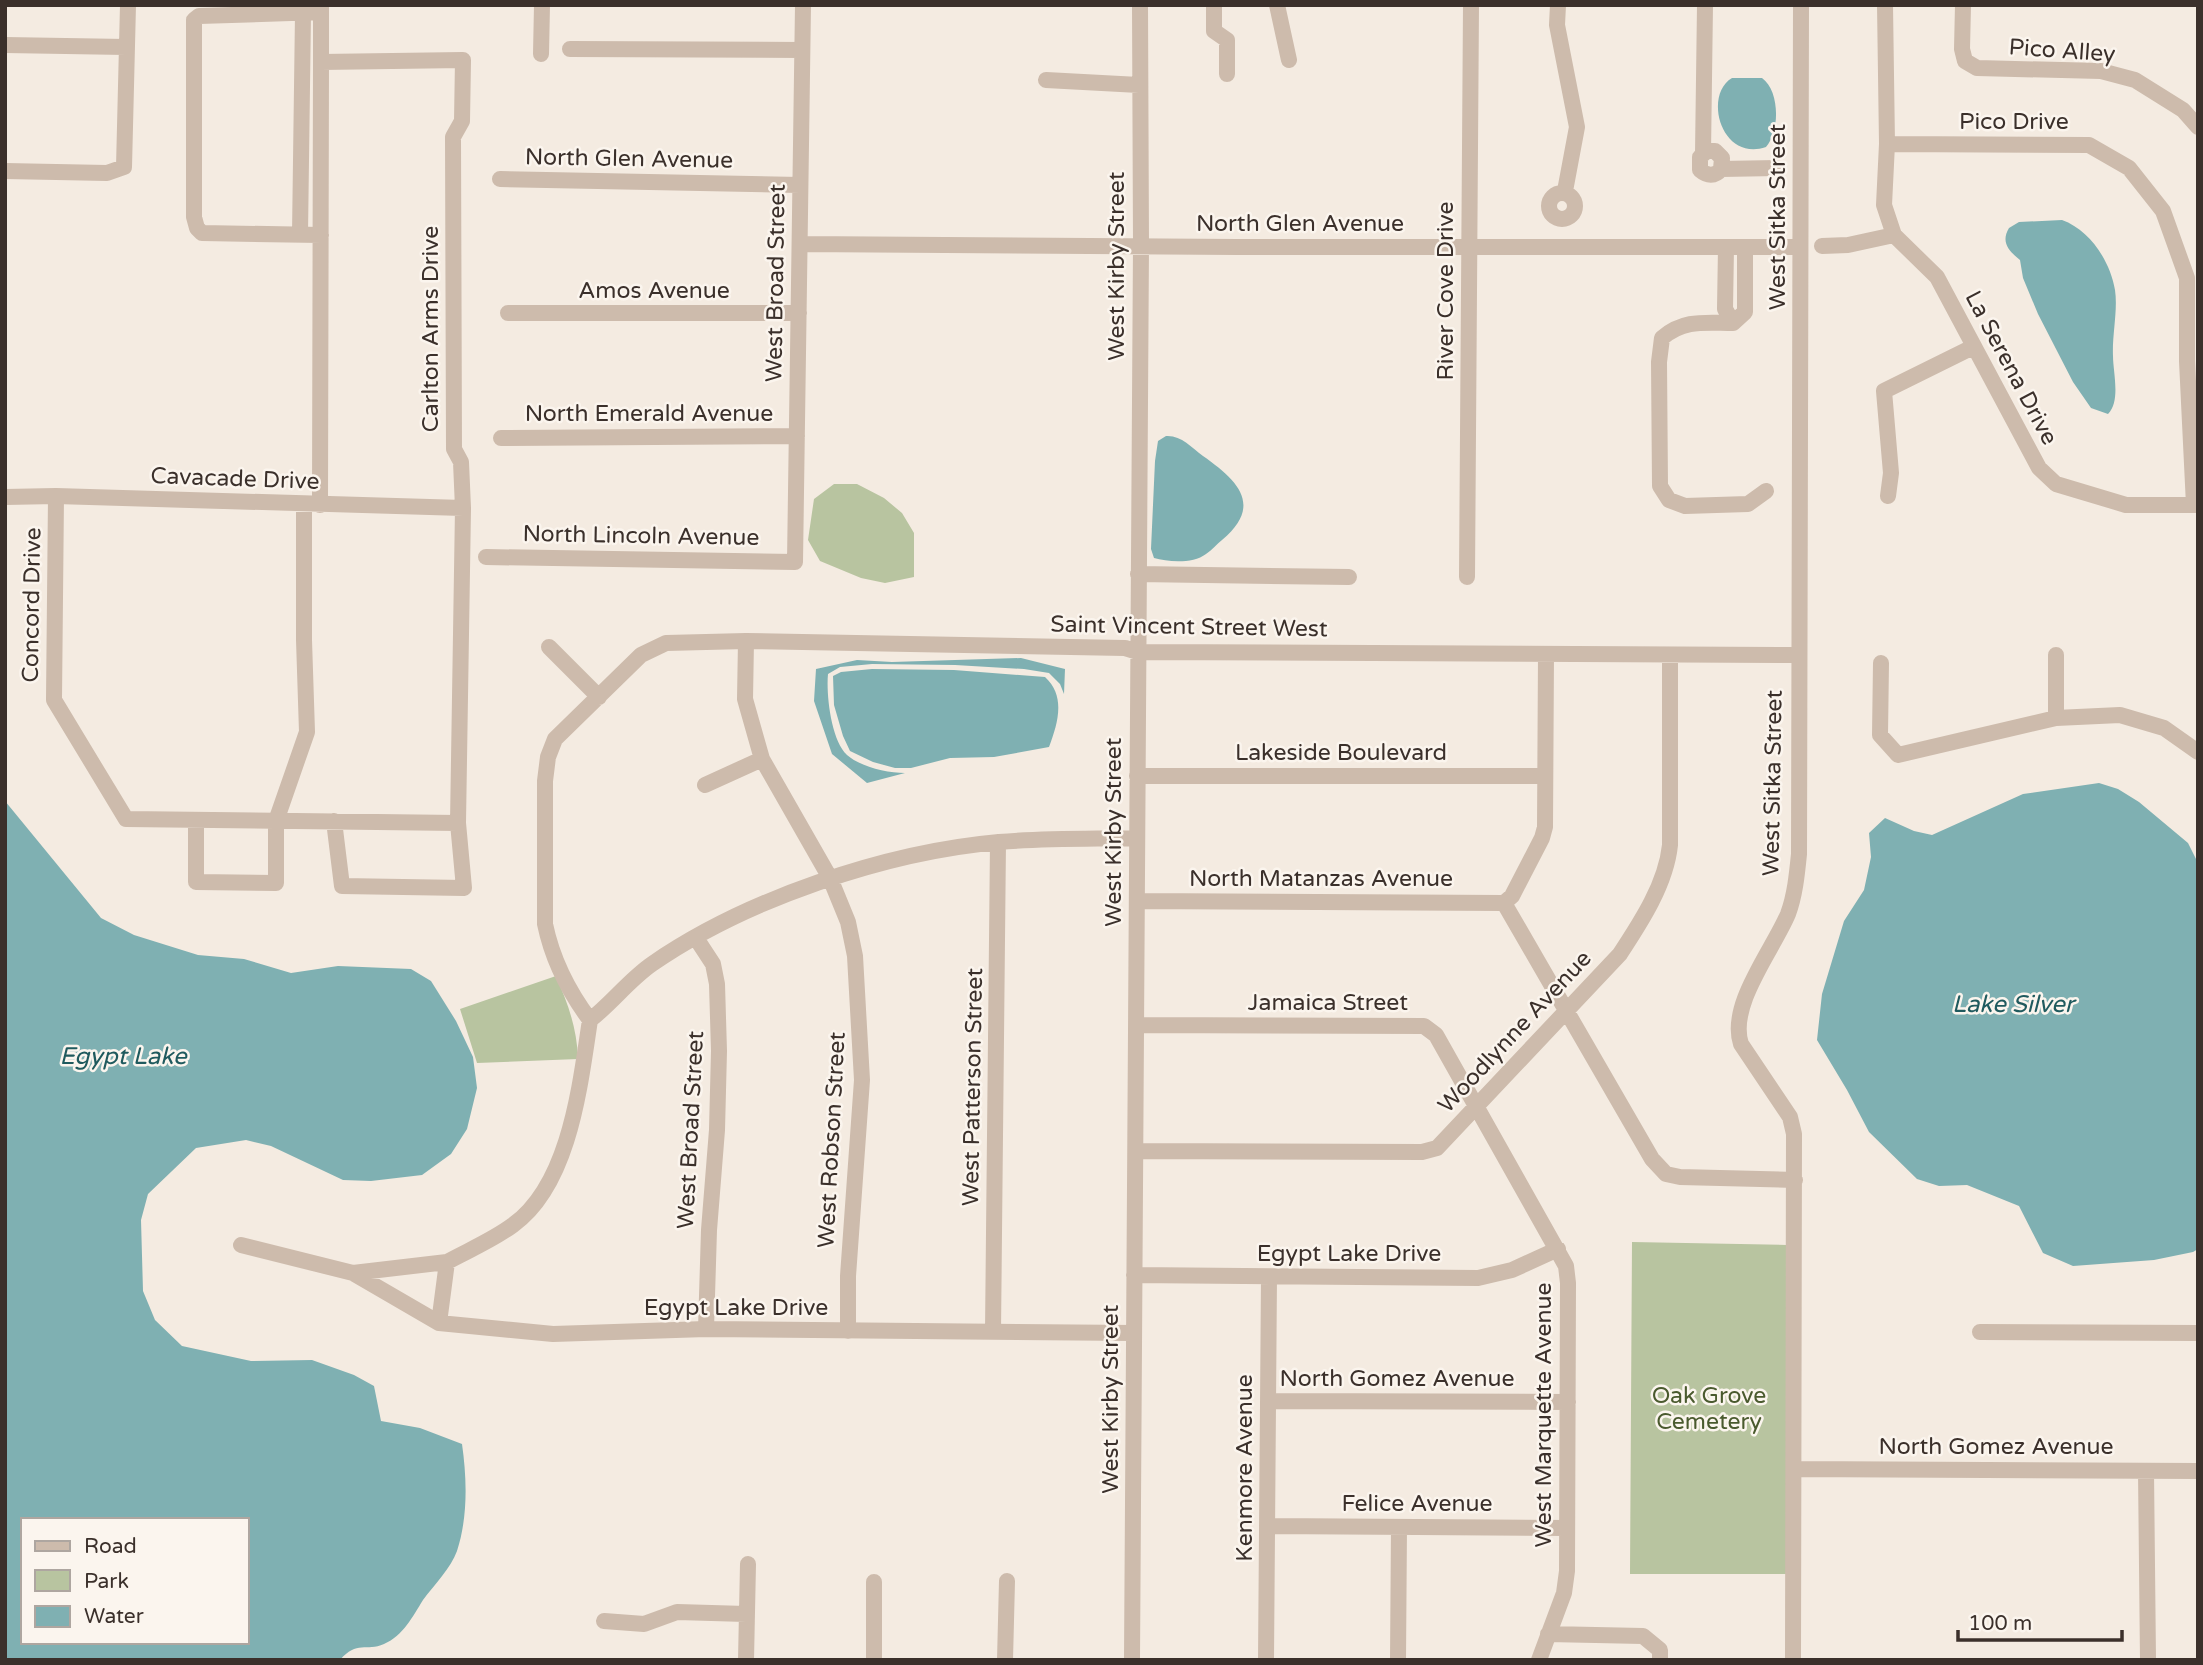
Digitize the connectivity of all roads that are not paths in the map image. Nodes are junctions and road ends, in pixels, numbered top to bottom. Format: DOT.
graph roads {
  1 [pos="128,5"];
  2 [pos="542,5"];
  3 [pos="803,5"];
  4 [pos="1140,5"];
  5 [pos="1214,5"];
  6 [pos="1277,5"];
  7 [pos="1471,5"];
  8 [pos="1558,5"];
  9 [pos="1705,5"];
  10 [pos="1801,5"];
  11 [pos="1885,5"];
  12 [pos="1963,5"];
  13 [pos="321,9"];
  14 [pos="303,13"];
  15 [pos="5,45"];
  16 [pos="126,47"];
  17 [pos="570,49"];
  18 [pos="802,50"];
  19 [pos="541,54"];
  20 [pos="1289,60"];
  21 [pos="321,62"];
  22 [pos="1227,74"];
  23 [pos="1046,80"];
  24 [pos="1139,85"];
  25 [pos="2198,127"];
  26 [pos="1887,144"];
  27 [pos="1777,168"];
  28 [pos="5,171"];
  29 [pos="500,179"];
  30 [pos="800,185"];
  31 [pos="1565,191"];
  32 [pos="300,234"];
  33 [pos="321,235"];
  34 [pos="1894,235"];
  35 [pos="800,244"];
  36 [pos="1140,245"];
  37 [pos="1822,246"];
  38 [pos="1469,247"];
  39 [pos="1726,247"];
  40 [pos="1800,247"];
  41 [pos="1745,248"];
  42 [pos="508,313"];
  43 [pos="799,313"];
  44 [pos="1733,323"];
  45 [pos="1973,347"];
  46 [pos="2193,361"];
  47 [pos="797,436"];
  48 [pos="501,438"];
  49 [pos="1766,491"];
  50 [pos="56,496"];
  51 [pos="1888,496"];
  52 [pos="5,497"];
  53 [pos="312,504"];
  54 [pos="2196,505"];
  55 [pos="463,508"];
  56 [pos="486,557"];
  57 [pos="795,562"];
  58 [pos="1138,574"];
  59 [pos="1349,577"];
  60 [pos="1467,577"];
  61 [pos="746,641"];
  62 [pos="549,647"];
  63 [pos="1138,652"];
  64 [pos="1546,654"];
  65 [pos="1670,655"];
  66 [pos="1798,655"];
  67 [pos="2056,655"];
  68 [pos="1881,663"];
  69 [pos="599,697"];
  70 [pos="2056,718"];
  71 [pos="2198,752"];
  72 [pos="762,759"];
  73 [pos="1137,776"];
  74 [pos="1545,776"];
  75 [pos="705,785"];
  76 [pos="196,821"];
  77 [pos="276,821"];
  78 [pos="334,821"];
  79 [pos="458,823"];
  80 [pos="1137,838"];
  81 [pos="998,842"];
  82 [pos="830,878"];
  83 [pos="1136,901"];
  84 [pos="1504,903"];
  85 [pos="696,938"];
  86 [pos="1566,1011"];
  87 [pos="590,1020"];
  88 [pos="1137,1026"];
  89 [pos="1476,1104"];
  90 [pos="1136,1151"];
  91 [pos="1795,1180"];
  92 [pos="241,1245"];
  93 [pos="1558,1249"];
  94 [pos="447,1262"];
  95 [pos="353,1273"];
  96 [pos="1134,1275"];
  97 [pos="1269,1277"];
  98 [pos="439,1323"];
  99 [pos="706,1329"];
  100 [pos="848,1331"];
  101 [pos="993,1332"];
  102 [pos="1980,1332"];
  103 [pos="1134,1333"];
  104 [pos="2198,1333"];
  105 [pos="1268,1401"];
  106 [pos="1568,1402"];
  107 [pos="1794,1469"];
  108 [pos="2146,1471"];
  109 [pos="2198,1471"];
  110 [pos="1267,1526"];
  111 [pos="1399,1527"];
  112 [pos="1567,1528"];
  113 [pos="748,1564"];
  114 [pos="1007,1581"];
  115 [pos="874,1582"];
  116 [pos="746,1614"];
  117 [pos="604,1621"];
  118 [pos="1548,1634"];
  119 [pos="746,1660"];
  120 [pos="874,1660"];
  121 [pos="1005,1660"];
  122 [pos="1132,1660"];
  123 [pos="1266,1660"];
  124 [pos="1398,1660"];
  125 [pos="1539,1660"];
  126 [pos="1660,1660"];
  127 [pos="1793,1660"];
  128 [pos="2148,1660"];
  1 -- 16 [label="street"];
  2 -- 19 [label="street"];
  3 -- 18 [label="street, West Broad Street"];
  4 -- 24 [label="street, West Kirby Street"];
  5 -- 22 [label="street"];
  6 -- 20 [label="street"];
  7 -- 38 [label="street, River Cove Drive"];
  8 -- 31 [label="street"];
  9 -- 27 [label="street"];
  10 -- 40 [label="street, West Sitka Street"];
  11 -- 26 [label="street"];
  12 -- 25 [label="street, Pico Alley"];
  13 -- 14 [label="street"];
  13 -- 21 [label="street"];
  14 -- 32 [label="street"];
  14 -- 32 [label="street"];
  15 -- 16 [label="street"];
  16 -- 28 [label="street"];
  17 -- 18 [label="street"];
  18 -- 30 [label="street, West Broad Street"];
  21 -- 33 [label="street"];
  21 -- 55 [label="street, Carlton Arms Drive"];
  23 -- 24 [label="street"];
  24 -- 36 [label="street, West Kirby Street"];
  26 -- 34 [label="street, La Serena Drive"];
  26 -- 46 [label="street, Pico Drive"];
  29 -- 30 [label="street, North Glen Avenue"];
  30 -- 35 [label="street, West Broad Street"];
  32 -- 33 [label="street"];
  33 -- 53 [label="street"];
  34 -- 37 [label="street"];
  34 -- 45 [label="street, La Serena Drive"];
  35 -- 36 [label="street, North Glen Avenue"];
  35 -- 43 [label="street, West Broad Street"];
  36 -- 38 [label="street, North Glen Avenue"];
  36 -- 58 [label="street, West Kirby Street"];
  38 -- 39 [label="street, North Glen Avenue"];
  38 -- 60 [label="street, River Cove Drive"];
  39 -- 41 [label="street, North Glen Avenue"];
  39 -- 44 [label="street"];
  40 -- 41 [label="street, North Glen Avenue"];
  40 -- 66 [label="street, West Sitka Street"];
  41 -- 44 [label="street"];
  42 -- 43 [label="street, Amos Avenue"];
  43 -- 47 [label="street, West Broad Street"];
  44 -- 49 [label="street"];
  45 -- 51 [label="street"];
  45 -- 54 [label="street, La Serena Drive"];
  46 -- 54 [label="street, Pico Drive"];
  47 -- 48 [label="street, North Emerald Avenue"];
  47 -- 57 [label="street, West Broad Street"];
  50 -- 52 [label="street, Cavacade Drive"];
  50 -- 53 [label="street, Cavacade Drive"];
  50 -- 76 [label="street, Concord Drive"];
  53 -- 55 [label="street, Cavacade Drive"];
  53 -- 77 [label="street"];
  55 -- 79 [label="street, Carlton Arms Drive"];
  56 -- 57 [label="street, North Lincoln Avenue"];
  58 -- 59 [label="street"];
  58 -- 63 [label="street, West Kirby Street"];
  61 -- 63 [label="street, Saint Vincent Street West"];
  61 -- 69 [label="street, Saint Vincent Street West"];
  61 -- 72 [label="street, West Robson Street"];
  62 -- 69 [label="street"];
  63 -- 64 [label="street, Saint Vincent Street West"];
  63 -- 73 [label="street, West Kirby Street"];
  64 -- 65 [label="street, Saint Vincent Street West"];
  64 -- 74 [label="street"];
  65 -- 66 [label="street, Saint Vincent Street West"];
  65 -- 86 [label="street, Woodlynne Avenue"];
  66 -- 91 [label="street, West Sitka Street"];
  67 -- 70 [label="street"];
  68 -- 70 [label="street"];
  69 -- 87 [label="street, Saint Vincent Street West"];
  70 -- 71 [label="street"];
  72 -- 75 [label="street"];
  72 -- 82 [label="street, West Robson Street"];
  73 -- 74 [label="street, Lakeside Boulevard"];
  73 -- 80 [label="street, West Kirby Street"];
  74 -- 84 [label="street"];
  76 -- 77 [label="street"];
  76 -- 77 [label="street"];
  77 -- 78 [label="street"];
  78 -- 79 [label="street"];
  78 -- 79 [label="street, Carlton Arms Drive"];
  80 -- 81 [label="street"];
  80 -- 83 [label="street, West Kirby Street"];
  81 -- 82 [label="street"];
  81 -- 101 [label="street, West Patterson Street"];
  82 -- 85 [label="street"];
  82 -- 100 [label="street, West Robson Street"];
  83 -- 84 [label="street, North Matanzas Avenue"];
  83 -- 88 [label="street, West Kirby Street"];
  84 -- 86 [label="street"];
  85 -- 87 [label="street"];
  85 -- 99 [label="street, West Broad Street"];
  86 -- 89 [label="street, Woodlynne Avenue"];
  86 -- 91 [label="street"];
  87 -- 94 [label="street"];
  88 -- 89 [label="street, Jamaica Street"];
  88 -- 90 [label="street, West Kirby Street"];
  89 -- 90 [label="street, Woodlynne Avenue"];
  89 -- 93 [label="street, West Marquette Avenue"];
  90 -- 96 [label="street, West Kirby Street"];
  91 -- 107 [label="street, West Sitka Street"];
  92 -- 95 [label="street, Egypt Lake Drive"];
  93 -- 97 [label="street, Egypt Lake Drive"];
  93 -- 106 [label="street, West Marquette Avenue"];
  94 -- 95 [label="street, Egypt Lake Drive"];
  94 -- 98 [label="street"];
  95 -- 98 [label="street, Egypt Lake Drive"];
  96 -- 97 [label="street, Egypt Lake Drive"];
  96 -- 103 [label="street, West Kirby Street"];
  97 -- 105 [label="street, Kenmore Avenue"];
  98 -- 99 [label="street, Egypt Lake Drive"];
  99 -- 100 [label="street, Egypt Lake Drive"];
  100 -- 101 [label="street, Egypt Lake Drive"];
  101 -- 103 [label="street, Egypt Lake Drive"];
  102 -- 104 [label="street"];
  103 -- 122 [label="street, West Kirby Street"];
  105 -- 106 [label="street, North Gomez Avenue"];
  105 -- 110 [label="street, Kenmore Avenue"];
  106 -- 112 [label="street, West Marquette Avenue"];
  107 -- 108 [label="street, North Gomez Avenue"];
  107 -- 127 [label="street, West Sitka Street"];
  108 -- 109 [label="street, North Gomez Avenue"];
  108 -- 128 [label="street"];
  110 -- 111 [label="street, Felice Avenue"];
  110 -- 123 [label="street, Kenmore Avenue"];
  111 -- 112 [label="street, Felice Avenue"];
  111 -- 124 [label="street"];
  112 -- 118 [label="street, West Marquette Avenue"];
  113 -- 116 [label="street"];
  114 -- 121 [label="street"];
  115 -- 120 [label="street"];
  116 -- 117 [label="street"];
  116 -- 119 [label="street"];
  118 -- 125 [label="street, West Marquette Avenue"];
  118 -- 126 [label="street"];
}
